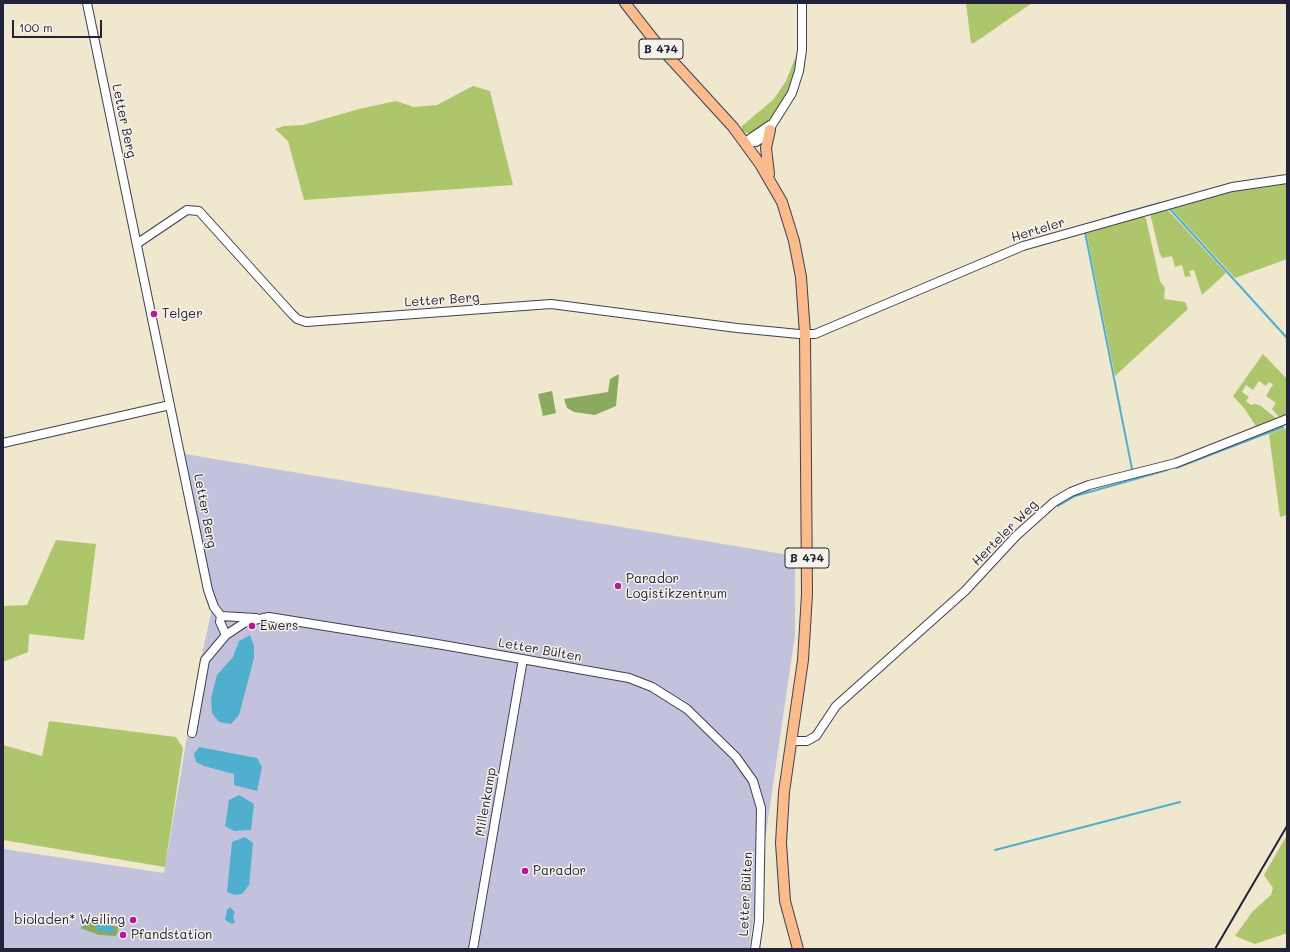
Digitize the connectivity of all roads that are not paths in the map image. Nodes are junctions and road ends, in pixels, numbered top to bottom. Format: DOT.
graph roads {
  1 [pos="87,3"];
  2 [pos="625,3"];
  3 [pos="802,3"];
  4 [pos="776,120"];
  5 [pos="770,130"];
  6 [pos="745,142"];
  7 [pos="1287,179"];
  8 [pos="770,180"];
  9 [pos="138,243"];
  10 [pos="805,334"];
  11 [pos="170,405"];
  12 [pos="1287,419"];
  13 [pos="3,443"];
  14 [pos="221,616"];
  15 [pos="263,618"];
  16 [pos="226,635"];
  17 [pos="523,659"];
  18 [pos="192,733"];
  19 [pos="791,741"];
  20 [pos="796,946"];
  21 [pos="473,949"];
  22 [pos="755,949"];
  1 -- 9 [label="street, Letter Berg"];
  2 -- 6 [label="main road, B 474"];
  3 -- 4 [label="street"];
  4 -- 5 [label="street"];
  4 -- 6 [label="street"];
  5 -- 6 [label="street"];
  5 -- 8 [label="main road"];
  6 -- 8 [label="main road, B 474"];
  7 -- 10 [label="street, Herteler"];
  8 -- 10 [label="main road, B 474"];
  9 -- 10 [label="street, Letter Berg"];
  9 -- 11 [label="street, Letter Berg"];
  10 -- 19 [label="main road, B 474"];
  11 -- 13 [label="street"];
  11 -- 14 [label="street, Letter Berg"];
  12 -- 19 [label="street, Herteler Weg"];
  14 -- 15 [label="street"];
  14 -- 16 [label="street"];
  15 -- 16 [label="street, Letter Bülten"];
  15 -- 17 [label="street, Letter Bülten"];
  16 -- 18 [label="street, Letter Bülten"];
  17 -- 21 [label="street, Millenkamp"];
  17 -- 22 [label="street, Letter Bülten"];
  19 -- 20 [label="main road, B 474"];
}
